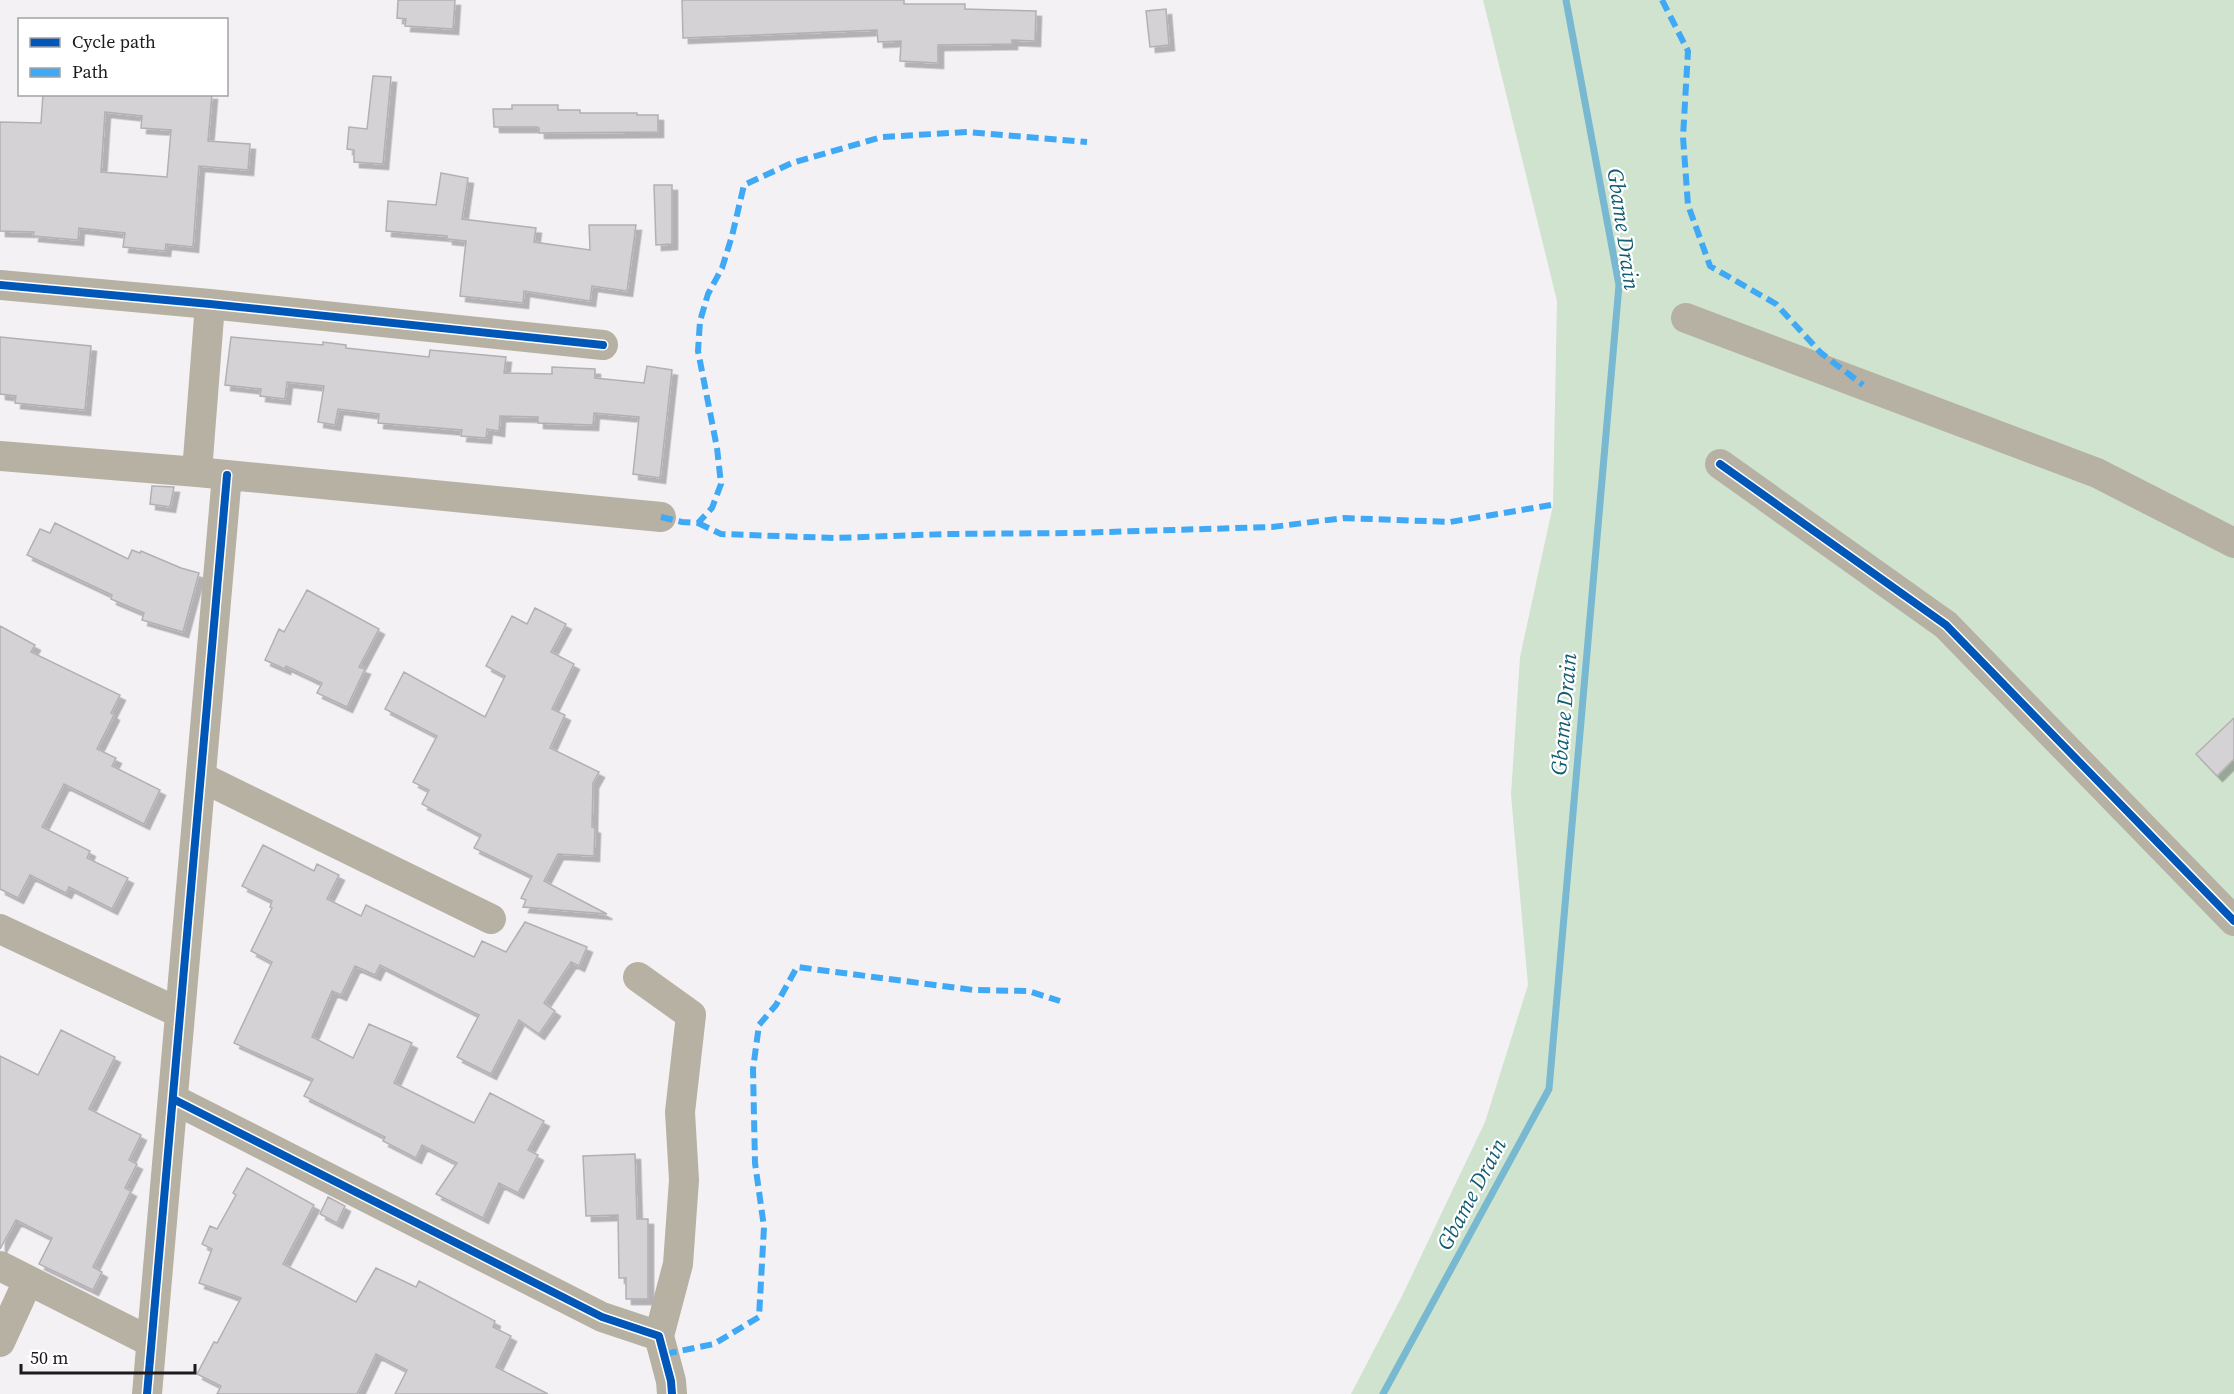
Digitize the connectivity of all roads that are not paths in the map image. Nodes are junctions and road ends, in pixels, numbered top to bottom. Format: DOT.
graph roads {
  1 [pos="0,285"];
  2 [pos="210,304"];
  3 [pos="1686,318"];
  4 [pos="603,345"];
  5 [pos="1,459"];
  6 [pos="1720,464"];
  7 [pos="197,472"];
  8 [pos="227,475"];
  9 [pos="661,517"];
  10 [pos="2234,543"];
  11 [pos="201,777"];
  12 [pos="491,919"];
  13 [pos="2234,921"];
  14 [pos="0,929"];
  15 [pos="638,977"];
  16 [pos="180,1012"];
  17 [pos="173,1099"];
  18 [pos="0,1266"];
  19 [pos="28,1281"];
  20 [pos="659,1336"];
  21 [pos="0,1342"];
  22 [pos="151,1342"];
  23 [pos="147,1394"];
  24 [pos="672,1394"];
  1 -- 2 [label="street"];
  2 -- 4 [label="street"];
  2 -- 7 [label="street"];
  3 -- 10 [label="street"];
  5 -- 7 [label="street"];
  6 -- 13 [label="street"];
  7 -- 8 [label="street"];
  8 -- 9 [label="street"];
  8 -- 11 [label="street"];
  11 -- 12 [label="street"];
  11 -- 16 [label="street"];
  14 -- 16 [label="street"];
  15 -- 20 [label="street"];
  16 -- 17 [label="street"];
  17 -- 20 [label="street"];
  17 -- 22 [label="street"];
  18 -- 19 [label="street"];
  19 -- 21 [label="street"];
  19 -- 22 [label="street"];
  20 -- 24 [label="street"];
  22 -- 23 [label="street"];
}
